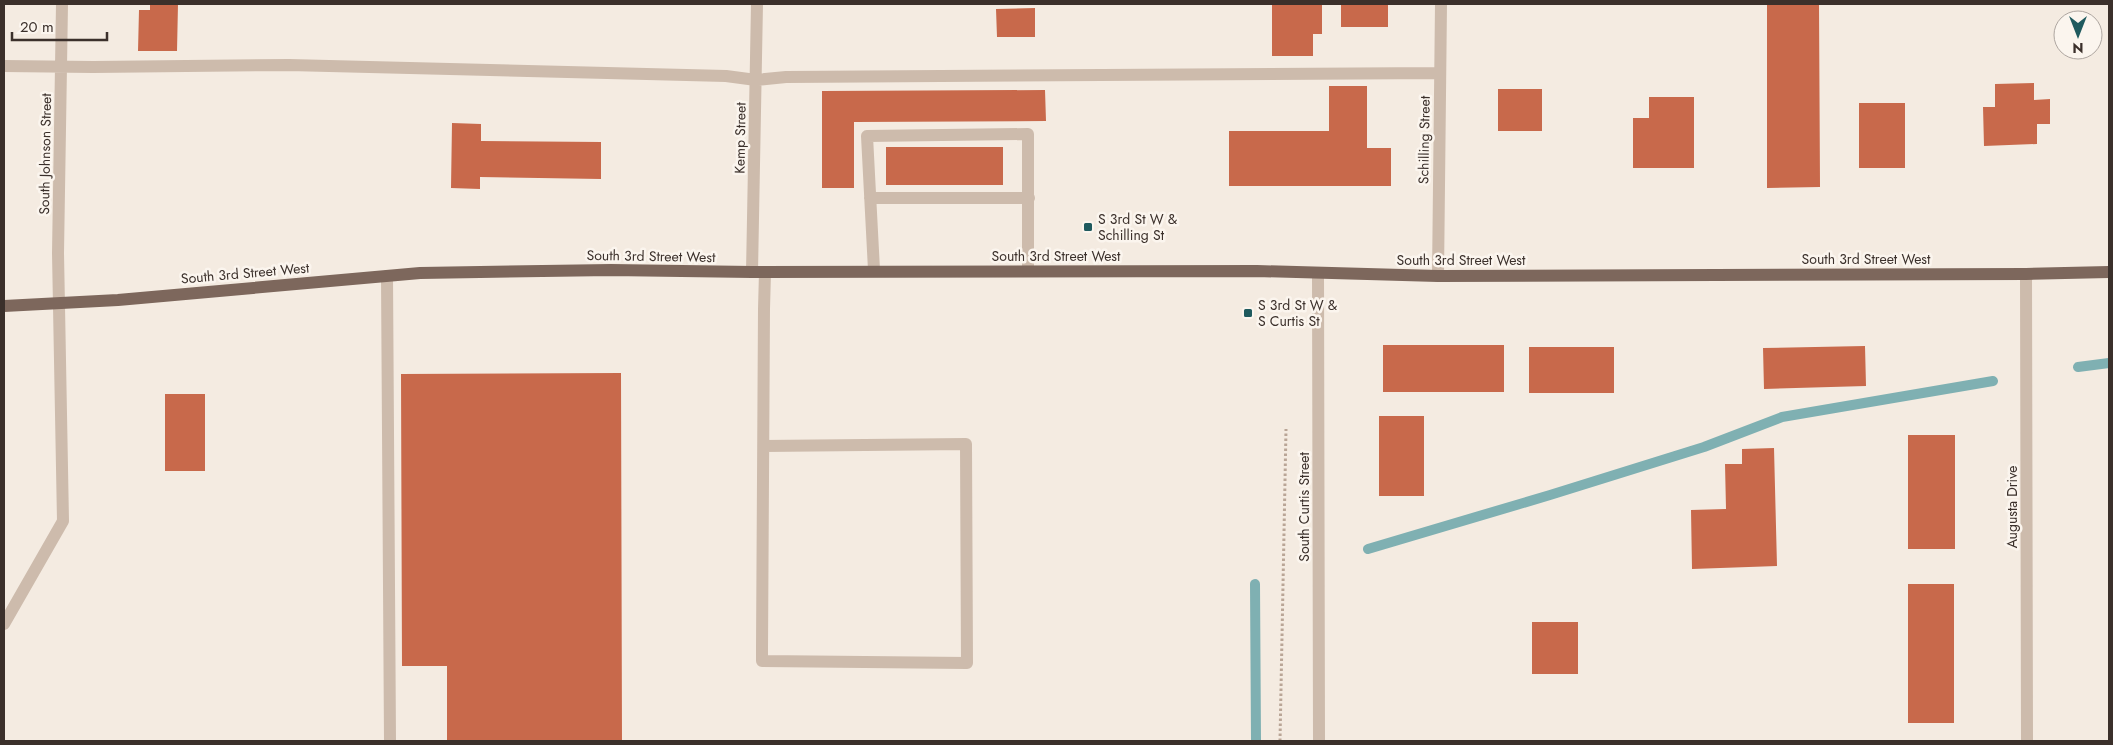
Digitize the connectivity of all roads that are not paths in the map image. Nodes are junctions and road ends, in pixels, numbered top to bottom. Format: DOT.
graph roads {
  1 [pos="62,4"];
  2 [pos="757,4"];
  3 [pos="1441,4"];
  4 [pos="4,66"];
  5 [pos="61,68"];
  6 [pos="1440,73"];
  7 [pos="756,80"];
  8 [pos="870,198"];
  9 [pos="1028,198"];
  10 [pos="874,270"];
  11 [pos="1028,271"];
  12 [pos="758,272"];
  13 [pos="2109,272"];
  14 [pos="1318,273"];
  15 [pos="2026,274"];
  16 [pos="388,276"];
  17 [pos="1438,276"];
  18 [pos="59,304"];
  19 [pos="4,306"];
  20 [pos="764,446"];
  21 [pos="4,624"];
  22 [pos="390,741"];
  23 [pos="1319,741"];
  24 [pos="2027,741"];
  1 -- 5 [label="street, South Johnson Street"];
  2 -- 7 [label="street, Kemp Street"];
  3 -- 6 [label="street, Schilling Street"];
  4 -- 5 [label="street"];
  5 -- 7 [label="street"];
  5 -- 18 [label="street, South Johnson Street"];
  6 -- 7 [label="street"];
  6 -- 17 [label="street, Schilling Street"];
  7 -- 12 [label="street, Kemp Street"];
  8 -- 9 [label="street"];
  8 -- 9 [label="street"];
  8 -- 10 [label="street"];
  9 -- 11 [label="street"];
  10 -- 11 [label="main road, South 3rd Street West"];
  10 -- 12 [label="main road, South 3rd Street West"];
  11 -- 14 [label="main road, South 3rd Street West"];
  12 -- 16 [label="main road, South 3rd Street West"];
  12 -- 20 [label="street, Kemp Street"];
  13 -- 15 [label="main road, South 3rd Street West"];
  14 -- 17 [label="main road, South 3rd Street West"];
  14 -- 23 [label="street, South Curtis Street"];
  15 -- 17 [label="main road, South 3rd Street West"];
  15 -- 24 [label="street, Augusta Drive"];
  16 -- 18 [label="main road, South 3rd Street West"];
  16 -- 22 [label="street"];
  18 -- 19 [label="main road, South 3rd Street West"];
  18 -- 21 [label="street, South Johnson Street"];
  20 -- 20 [label="street, Kemp Street"];
}
